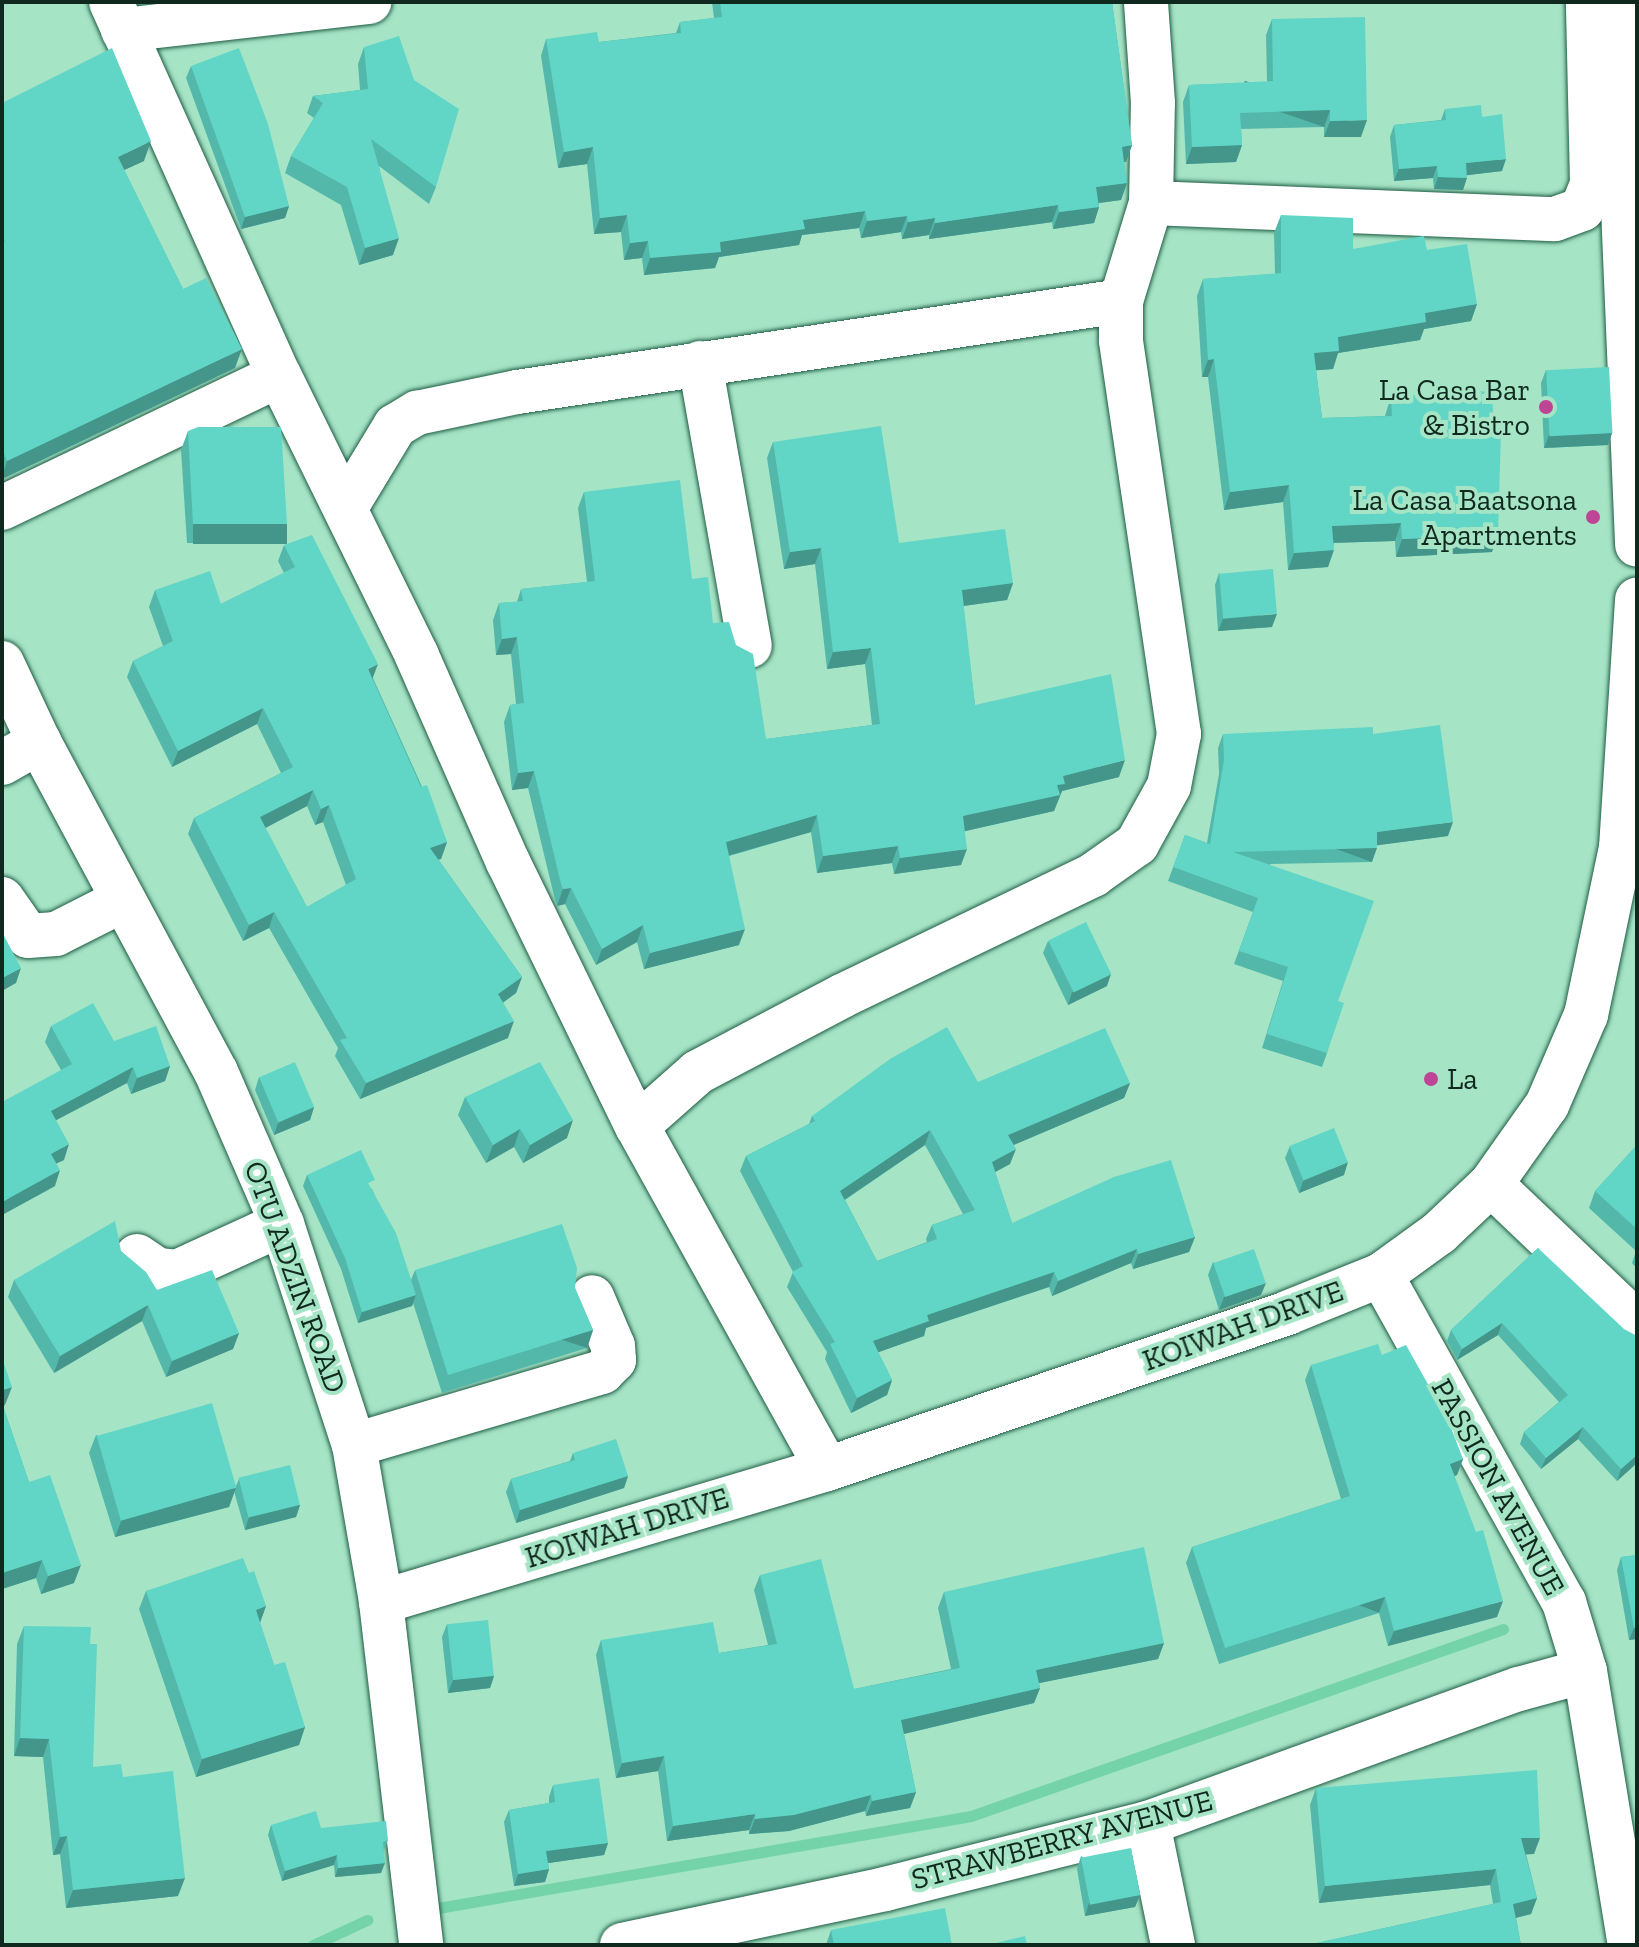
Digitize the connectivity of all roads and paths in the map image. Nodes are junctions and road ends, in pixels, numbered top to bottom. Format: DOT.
graph roads {
  1 [pos="369,2"];
  2 [pos="1146,2"];
  3 [pos="1588,2"];
  4 [pos="1622,2"];
  5 [pos="117,16"];
  6 [pos="1151,203"];
  7 [pos="1630,205"];
  8 [pos="1121,301"];
  9 [pos="700,363"];
  10 [pos="279,375"];
  11 [pos="346,507"];
  12 [pos="2,508"];
  13 [pos="1637,545"];
  14 [pos="1637,600"];
  15 [pos="750,646"];
  16 [pos="2,663"];
  17 [pos="20,752"];
  18 [pos="2,899"];
  19 [pos="123,900"];
  20 [pos="637,1126"];
  21 [pos="1491,1184"];
  22 [pos="282,1224"];
  23 [pos="137,1256"];
  24 [pos="1381,1275"];
  25 [pos="592,1297"];
  26 [pos="1637,1323"];
  27 [pos="354,1445"];
  28 [pos="827,1469"];
  29 [pos="381,1602"];
  30 [pos="1585,1671"];
  31 [pos="1148,1823"];
  32 [pos="722,1935"];
  33 [pos="421,1945"];
  34 [pos="622,1945"];
  35 [pos="1173,1945"];
  36 [pos="1630,1945"];
  1 -- 5 [label="street"];
  2 -- 6 [label="street"];
  3 -- 6 [label="street"];
  4 -- 7 [label="street"];
  5 -- 10 [label="street"];
  6 -- 8 [label="street"];
  7 -- 13 [label="street"];
  8 -- 9 [label="street"];
  8 -- 20 [label="street"];
  9 -- 11 [label="street"];
  9 -- 15 [label="street"];
  10 -- 11 [label="street"];
  10 -- 12 [label="street"];
  11 -- 20 [label="street"];
  14 -- 21 [label="street, KOIWAH DRIVE"];
  16 -- 17 [label="street, OTU ADZIN ROAD"];
  17 -- 19 [label="street, OTU ADZIN ROAD"];
  18 -- 19 [label="street"];
  19 -- 22 [label="street, OTU ADZIN ROAD"];
  20 -- 28 [label="street"];
  21 -- 24 [label="street, KOIWAH DRIVE"];
  21 -- 26 [label="street"];
  22 -- 23 [label="street"];
  22 -- 27 [label="street, OTU ADZIN ROAD"];
  24 -- 28 [label="street, KOIWAH DRIVE"];
  24 -- 30 [label="street, PASSION AVENUE"];
  25 -- 27 [label="street"];
  27 -- 29 [label="street, OTU ADZIN ROAD"];
  28 -- 29 [label="street, KOIWAH DRIVE"];
  29 -- 33 [label="street, OTU ADZIN ROAD"];
  30 -- 31 [label="street, STRAWBERRY AVENUE"];
  30 -- 36 [label="street, PASSION AVENUE"];
  31 -- 32 [label="street, STRAWBERRY AVENUE"];
  31 -- 35 [label="street"];
  32 -- 34 [label="street, STRAWBERRY AVENUE"];
}
